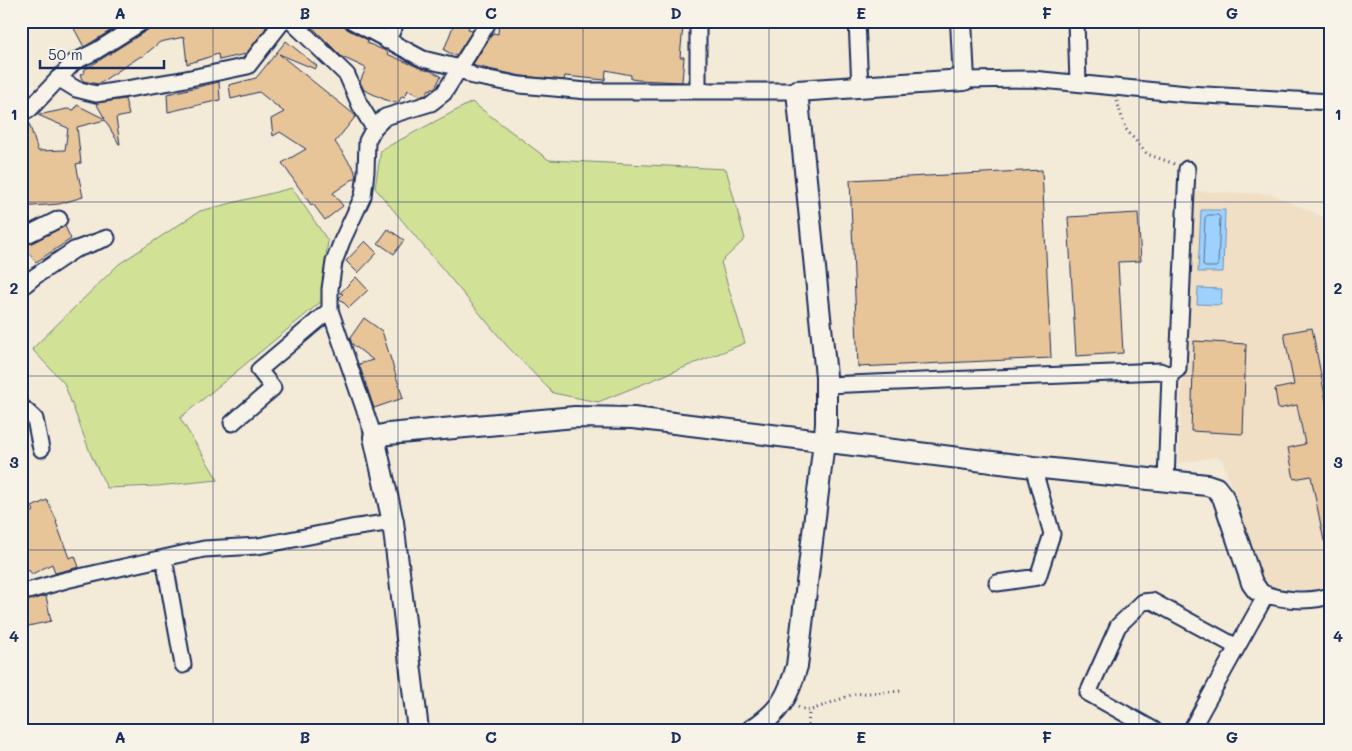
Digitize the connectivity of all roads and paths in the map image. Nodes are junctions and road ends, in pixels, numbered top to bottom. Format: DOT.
graph roads {
  1 [pos="144,21"];
  2 [pos="283,21"];
  3 [pos="291,21"];
  4 [pos="352,21"];
  5 [pos="397,21"];
  6 [pos="489,21"];
  7 [pos="698,21"];
  8 [pos="857,21"];
  9 [pos="961,21"];
  10 [pos="1076,21"];
  11 [pos="387,41"];
  12 [pos="460,68"];
  13 [pos="58,78"];
  14 [pos="964,80"];
  15 [pos="1078,83"];
  16 [pos="860,86"];
  17 [pos="1113,86"];
  18 [pos="698,91"];
  19 [pos="797,91"];
  20 [pos="1331,102"];
  21 [pos="21,113"];
  22 [pos="374,128"];
  23 [pos="1187,169"];
  24 [pos="59,219"];
  25 [pos="21,238"];
  26 [pos="108,238"];
  27 [pos="21,288"];
  28 [pos="330,310"];
  29 [pos="1170,375"];
  30 [pos="826,385"];
  31 [pos="21,406"];
  32 [pos="232,424"];
  33 [pos="374,438"];
  34 [pos="824,442"];
  35 [pos="41,448"];
  36 [pos="1033,467"];
  37 [pos="1166,481"];
  38 [pos="393,522"];
  39 [pos="164,558"];
  40 [pos="997,583"];
  41 [pos="1262,592"];
  42 [pos="21,593"];
  43 [pos="1328,601"];
  44 [pos="1238,646"];
  45 [pos="183,665"];
  46 [pos="902,691"];
  47 [pos="785,700"];
  48 [pos="809,711"];
  49 [pos="418,730"];
  50 [pos="752,730"];
  51 [pos="808,730"];
  52 [pos="1154,730"];
  53 [pos="1191,730"];
  1 -- 13 [label="street"];
  2 -- 13 [label="street"];
  3 -- 22 [label="street"];
  4 -- 11 [label="street"];
  5 -- 11 [label="street"];
  6 -- 12 [label="street"];
  7 -- 18 [label="street"];
  8 -- 16 [label="street"];
  9 -- 14 [label="street"];
  10 -- 15 [label="street"];
  11 -- 12 [label="street"];
  12 -- 18 [label="street"];
  12 -- 22 [label="street"];
  13 -- 21 [label="street"];
  14 -- 15 [label="street"];
  14 -- 16 [label="street"];
  15 -- 17 [label="street"];
  16 -- 19 [label="street"];
  17 -- 20 [label="street"];
  17 -- 23 [label="path"];
  18 -- 19 [label="street"];
  19 -- 30 [label="street"];
  22 -- 28 [label="street"];
  23 -- 29 [label="street"];
  24 -- 25 [label="street"];
  26 -- 27 [label="street"];
  28 -- 32 [label="street"];
  28 -- 33 [label="street"];
  29 -- 30 [label="street"];
  29 -- 37 [label="street"];
  30 -- 34 [label="street"];
  31 -- 35 [label="street"];
  33 -- 34 [label="street"];
  33 -- 38 [label="street"];
  34 -- 36 [label="street"];
  34 -- 47 [label="street"];
  36 -- 37 [label="street"];
  36 -- 40 [label="street"];
  37 -- 41 [label="street"];
  38 -- 39 [label="street"];
  38 -- 49 [label="street"];
  39 -- 42 [label="street"];
  39 -- 45 [label="street"];
  41 -- 43 [label="street"];
  41 -- 44 [label="street"];
  44 -- 52 [label="street"];
  44 -- 53 [label="street"];
  46 -- 48 [label="path"];
  47 -- 48 [label="path"];
  47 -- 50 [label="street"];
  48 -- 51 [label="path"];
}
